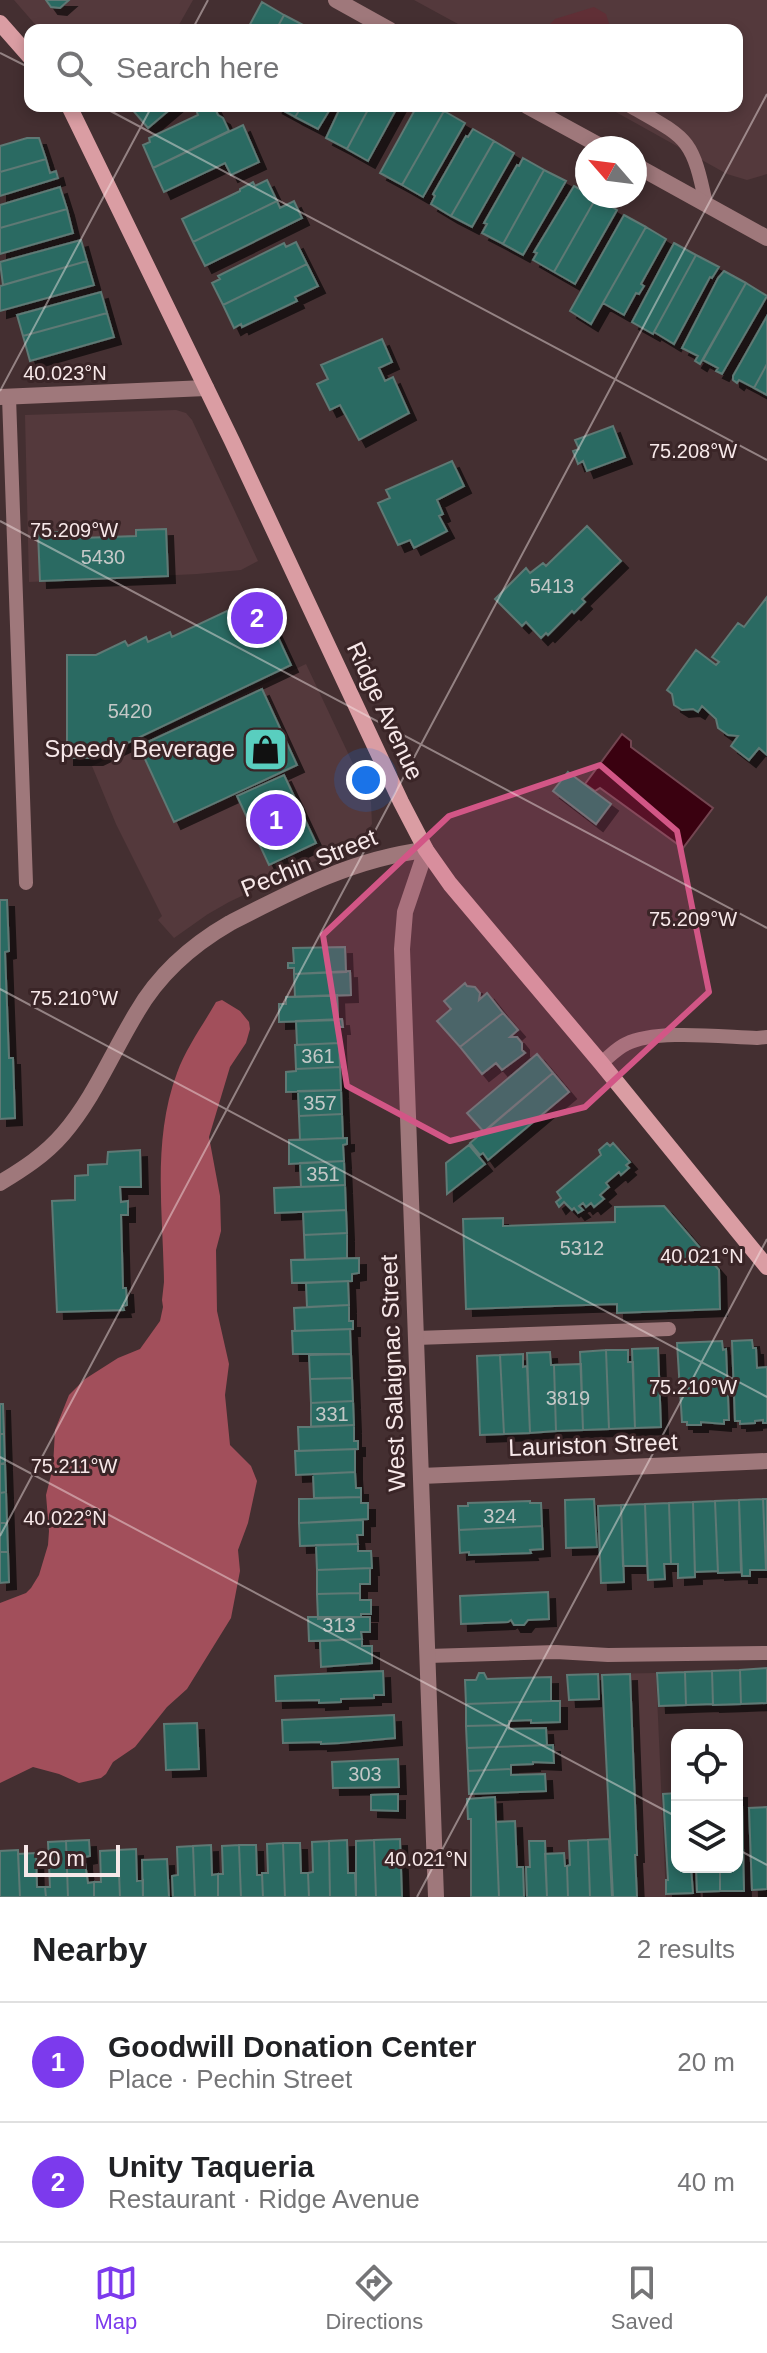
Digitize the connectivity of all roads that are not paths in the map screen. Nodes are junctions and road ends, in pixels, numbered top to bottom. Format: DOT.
graph roads {
  1 [pos="336,0"];
  2 [pos="0,23"];
  3 [pos="379,24"];
  4 [pos="24,50"];
  5 [pos="72,112"];
  6 [pos="538,112"];
  7 [pos="640,112"];
  8 [pos="582,136"];
  9 [pos="647,172"];
  10 [pos="706,204"];
  11 [pos="767,238"];
  12 [pos="206,388"];
  13 [pos="4,397"];
  14 [pos="426,850"];
  15 [pos="26,883"];
  16 [pos="767,1037"];
  17 [pos="601,1063"];
  18 [pos="0,1183"];
  19 [pos="767,1267"];
  20 [pos="669,1329"];
  21 [pos="416,1338"];
  22 [pos="767,1461"];
  23 [pos="421,1476"];
  24 [pos="767,1653"];
  25 [pos="428,1656"];
  26 [pos="436,1897"];
  1 -- 3 [label="street"];
  2 -- 4 [label="main road"];
  5 -- 12 [label="main road, Ridge Avenue"];
  6 -- 8 [label="street"];
  7 -- 10 [label="lane"];
  9 -- 10 [label="street"];
  10 -- 11 [label="street"];
  12 -- 13 [label="street"];
  12 -- 14 [label="main road, Ridge Avenue"];
  13 -- 15 [label="lane"];
  14 -- 17 [label="main road, Ridge Avenue"];
  14 -- 18 [label="street, Pechin Street"];
  14 -- 21 [label="street, West Salaignac Street"];
  16 -- 17 [label="lane"];
  17 -- 19 [label="main road, Ridge Avenue"];
  20 -- 21 [label="lane"];
  21 -- 23 [label="street, West Salaignac Street"];
  22 -- 23 [label="street, Lauriston Street"];
  23 -- 25 [label="street, West Salaignac Street"];
  24 -- 25 [label="lane"];
  25 -- 26 [label="street, West Salaignac Street"];
}
